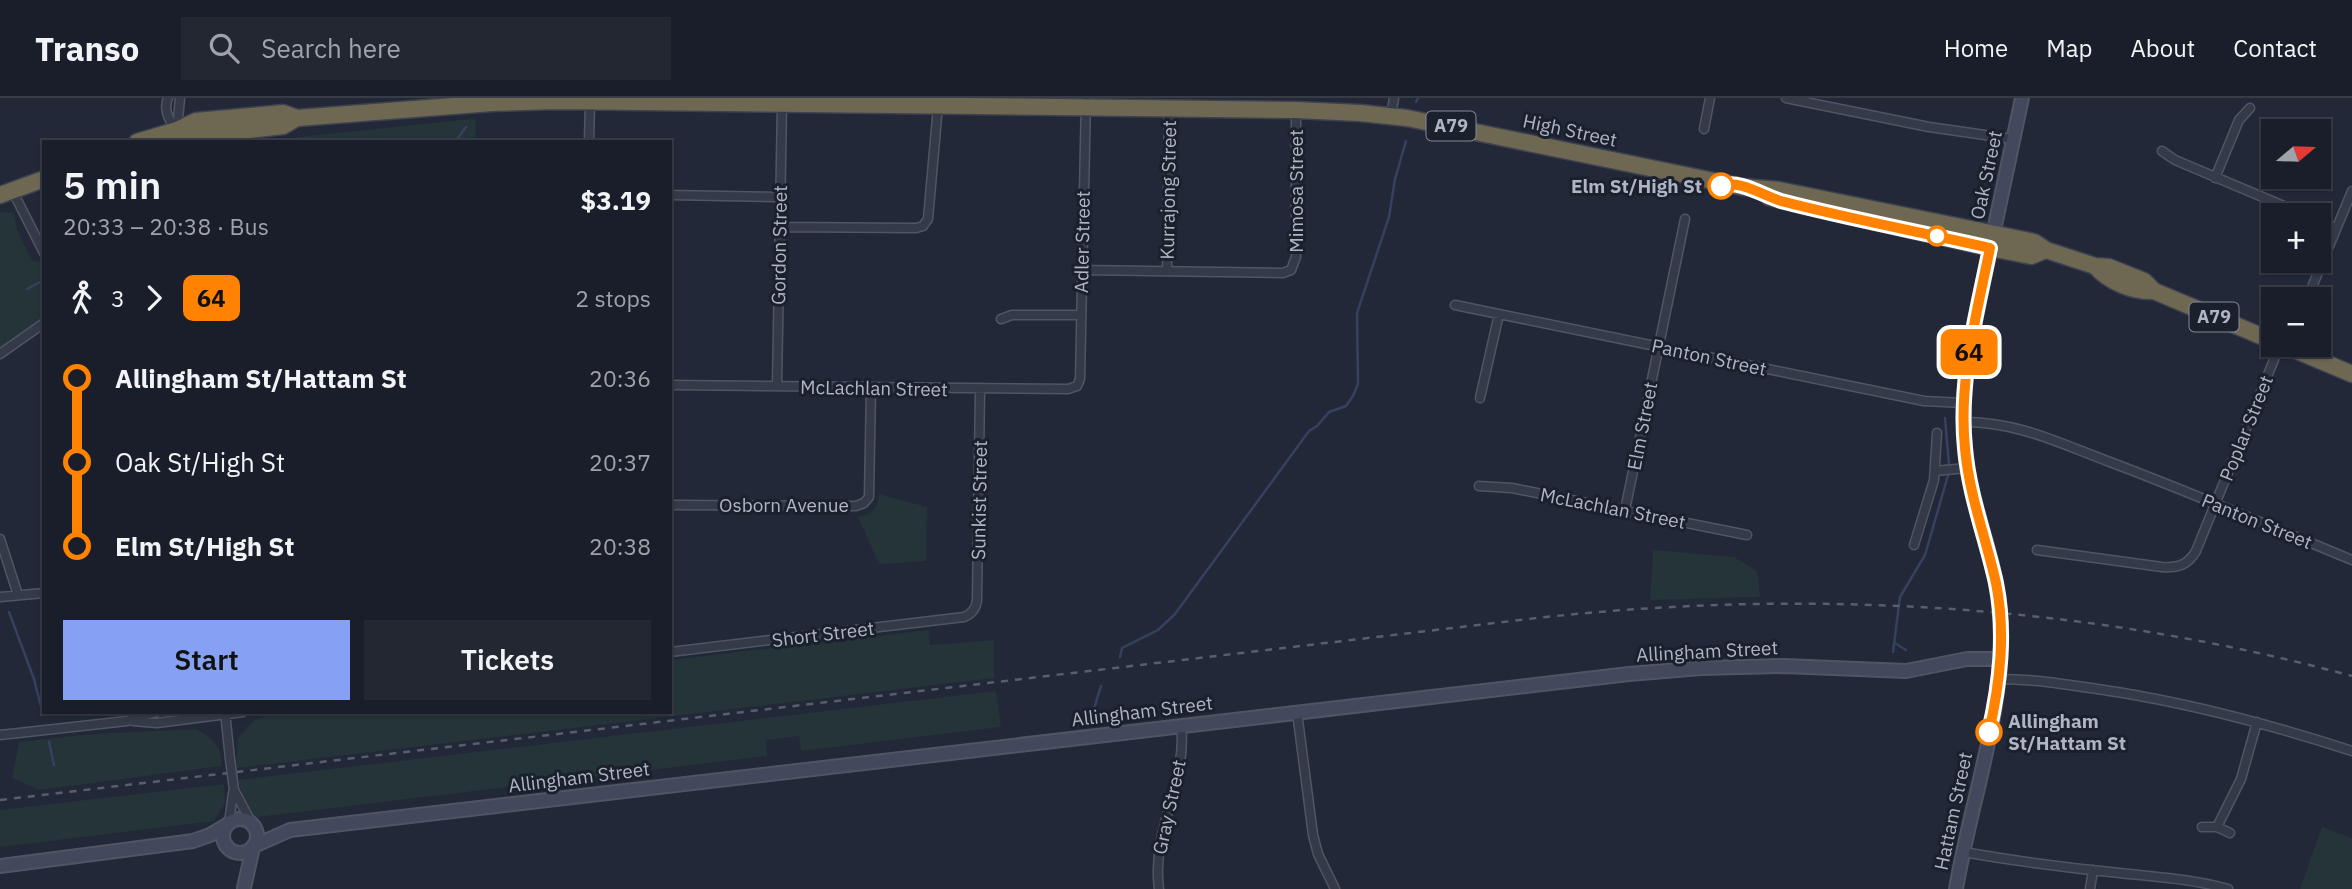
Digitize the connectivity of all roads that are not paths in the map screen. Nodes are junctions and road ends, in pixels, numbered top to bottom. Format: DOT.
graph roads {
  1 [pos="168,98"];
  2 [pos="180,98"];
  3 [pos="1394,98"];
  4 [pos="1710,98"];
  5 [pos="1786,98"];
  6 [pos="2022,98"];
  7 [pos="590,101"];
  8 [pos="1085,103"];
  9 [pos="782,104"];
  10 [pos="938,106"];
  11 [pos="2250,108"];
  12 [pos="1169,109"];
  13 [pos="1296,110"];
  14 [pos="1391,116"];
  15 [pos="1704,128"];
  16 [pos="180,136"];
  17 [pos="2013,139"];
  18 [pos="151,140"];
  19 [pos="589,140"];
  20 [pos="2162,151"];
  21 [pos="2216,178"];
  22 [pos="42,180"];
  23 [pos="5,191"];
  24 [pos="2352,193"];
  25 [pos="672,195"];
  26 [pos="780,197"];
  27 [pos="2276,203"];
  28 [pos="1685,219"];
  29 [pos="2331,226"];
  30 [pos="780,228"];
  31 [pos="2335,228"];
  32 [pos="1992,241"];
  33 [pos="42,250"];
  34 [pos="1082,270"];
  35 [pos="1167,271"];
  36 [pos="2311,287"];
  37 [pos="1455,305"];
  38 [pos="1499,314"];
  39 [pos="1081,315"];
  40 [pos="1001,319"];
  41 [pos="42,324"];
  42 [pos="2261,335"];
  43 [pos="1658,347"];
  44 [pos="0,354"];
  45 [pos="2277,357"];
  46 [pos="2312,357"];
  47 [pos="2352,374"];
  48 [pos="672,384"];
  49 [pos="777,386"];
  50 [pos="1077,386"];
  51 [pos="871,387"];
  52 [pos="980,389"];
  53 [pos="1480,398"];
  54 [pos="1963,403"];
  55 [pos="1963,422"];
  56 [pos="1937,433"];
  57 [pos="1967,468"];
  58 [pos="1935,471"];
  59 [pos="1479,486"];
  60 [pos="2215,503"];
  61 [pos="672,505"];
  62 [pos="1625,510"];
  63 [pos="1747,535"];
  64 [pos="0,539"];
  65 [pos="1914,545"];
  66 [pos="2037,550"];
  67 [pos="2352,560"];
  68 [pos="42,593"];
  69 [pos="18,595"];
  70 [pos="0,597"];
  71 [pos="974,611"];
  72 [pos="672,652"];
  73 [pos="2000,659"];
  74 [pos="1999,679"];
  75 [pos="1297,712"];
  76 [pos="110,714"];
  77 [pos="150,714"];
  78 [pos="225,714"];
  79 [pos="127,721"];
  80 [pos="2257,722"];
  81 [pos="111,723"];
  82 [pos="1181,726"];
  83 [pos="0,735"];
  84 [pos="2352,751"];
  85 [pos="234,790"];
  86 [pos="252,823"];
  87 [pos="228,824"];
  88 [pos="2202,827"];
  89 [pos="2217,827"];
  90 [pos="290,830"];
  91 [pos="2230,833"];
  92 [pos="193,841"];
  93 [pos="253,847"];
  94 [pos="230,849"];
  95 [pos="1964,852"];
  96 [pos="0,866"];
  97 [pos="2094,870"];
  98 [pos="244,888"];
  99 [pos="1158,889"];
  100 [pos="1335,889"];
  101 [pos="1956,889"];
  102 [pos="2090,889"];
  103 [pos="2228,889"];
  1 -- 16 [label="street"];
  2 -- 16 [label="street"];
  3 -- 14 [label="street"];
  4 -- 15 [label="street"];
  5 -- 17 [label="street"];
  6 -- 17 [label="street, Oak Street"];
  7 -- 9 [label="highway, High Street / A79"];
  7 -- 16 [label="highway, High Street / A79"];
  7 -- 19 [label="street"];
  8 -- 10 [label="highway, High Street / A79"];
  8 -- 12 [label="highway, High Street / A79"];
  8 -- 34 [label="street, Adler Street"];
  9 -- 10 [label="highway, High Street / A79"];
  9 -- 26 [label="street, Gordon Street"];
  10 -- 30 [label="street"];
  11 -- 21 [label="street"];
  12 -- 13 [label="highway, High Street / A79"];
  12 -- 35 [label="street, Kurrajong Street"];
  13 -- 14 [label="highway, High Street / A79"];
  13 -- 35 [label="street, Mimosa Street"];
  14 -- 32 [label="highway, High Street / A79"];
  16 -- 18 [label="highway, High Street / A79"];
  17 -- 32 [label="street, Oak Street"];
  20 -- 21 [label="street"];
  21 -- 27 [label="street"];
  22 -- 23 [label="highway"];
  23 -- 33 [label="street"];
  24 -- 31 [label="street"];
  25 -- 26 [label="street"];
  26 -- 30 [label="street, Gordon Street"];
  28 -- 43 [label="street, Elm Street"];
  29 -- 31 [label="street"];
  30 -- 49 [label="street, Gordon Street"];
  31 -- 36 [label="street"];
  32 -- 42 [label="highway, High Street / A79"];
  32 -- 54 [label="street, Oak Street"];
  34 -- 35 [label="street"];
  34 -- 39 [label="street, Adler Street"];
  37 -- 38 [label="street, Panton Street"];
  38 -- 43 [label="street, Panton Street"];
  38 -- 53 [label="street"];
  39 -- 40 [label="street"];
  39 -- 50 [label="street, Adler Street"];
  41 -- 44 [label="street"];
  43 -- 54 [label="street, Panton Street"];
  43 -- 62 [label="street, Elm Street"];
  45 -- 60 [label="street, Poplar Street"];
  46 -- 47 [label="highway, High Street / A79"];
  48 -- 49 [label="street, McLachlan Street"];
  49 -- 51 [label="street, McLachlan Street"];
  50 -- 52 [label="street, McLachlan Street"];
  51 -- 52 [label="street, McLachlan Street"];
  51 -- 61 [label="street, Osborn Avenue"];
  52 -- 71 [label="street, Sunkist Street"];
  54 -- 55 [label="street, Oak Street"];
  55 -- 57 [label="street, Oak Street"];
  55 -- 60 [label="street, Panton Street"];
  56 -- 58 [label="street"];
  57 -- 58 [label="street"];
  57 -- 73 [label="street, Oak Street"];
  58 -- 65 [label="street"];
  59 -- 62 [label="street, McLachlan Street"];
  60 -- 66 [label="street, Poplar Street"];
  60 -- 67 [label="street, Panton Street"];
  62 -- 63 [label="street, McLachlan Street"];
  64 -- 69 [label="street"];
  68 -- 69 [label="street"];
  69 -- 70 [label="street"];
  71 -- 72 [label="street, Short Street"];
  73 -- 74 [label="street, Hattam Street"];
  73 -- 75 [label="street, Allingham Street"];
  74 -- 80 [label="street"];
  74 -- 95 [label="street, Hattam Street"];
  75 -- 82 [label="street, Allingham Street"];
  75 -- 100 [label="street"];
  76 -- 81 [label="street"];
  77 -- 79 [label="street"];
  78 -- 79 [label="street"];
  78 -- 85 [label="street, bridge"];
  79 -- 81 [label="street"];
  80 -- 84 [label="street"];
  80 -- 89 [label="street"];
  81 -- 83 [label="street"];
  82 -- 90 [label="street, Allingham Street"];
  82 -- 99 [label="street, Gray Street"];
  85 -- 86 [label="street"];
  85 -- 87 [label="street"];
  86 -- 87 [label="street"];
  86 -- 90 [label="street, Allingham Street"];
  86 -- 93 [label="street"];
  87 -- 92 [label="street"];
  87 -- 94 [label="street"];
  88 -- 89 [label="street"];
  89 -- 91 [label="street"];
  90 -- 93 [label="street, Allingham Street"];
  92 -- 94 [label="street"];
  92 -- 96 [label="street"];
  93 -- 94 [label="street"];
  93 -- 98 [label="street"];
  94 -- 98 [label="street"];
  95 -- 97 [label="street"];
  95 -- 101 [label="street, Hattam Street"];
  97 -- 102 [label="street"];
  97 -- 103 [label="street"];
}
